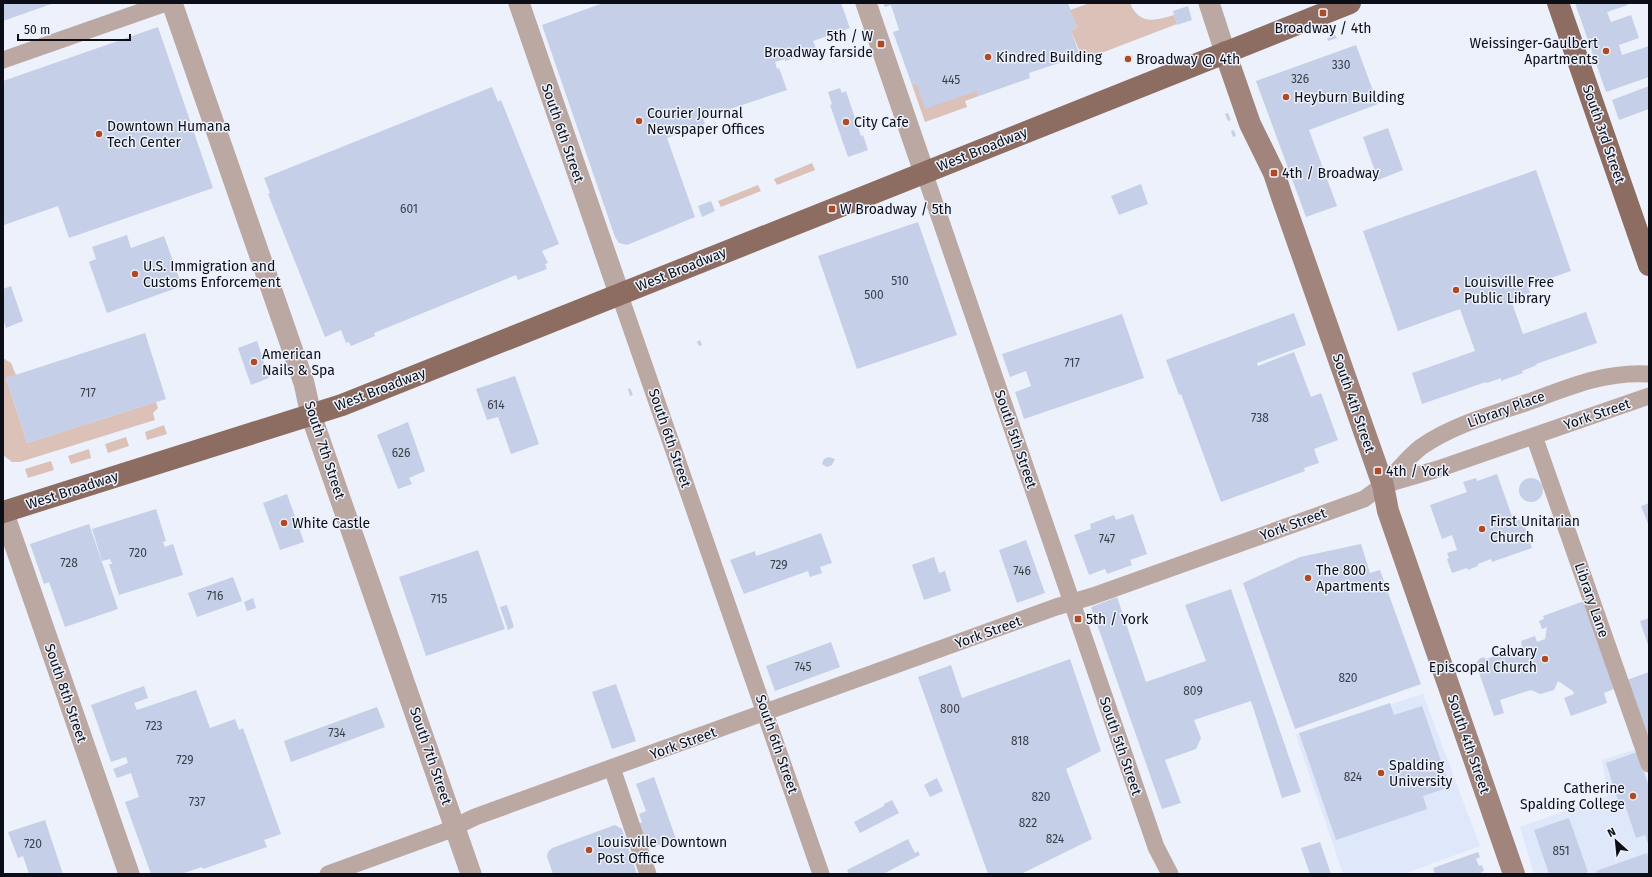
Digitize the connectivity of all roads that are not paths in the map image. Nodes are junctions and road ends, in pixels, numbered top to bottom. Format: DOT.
graph roads {
  1 [pos="166,3"];
  2 [pos="172,3"];
  3 [pos="519,3"];
  4 [pos="866,3"];
  5 [pos="1209,3"];
  6 [pos="1350,3"];
  7 [pos="1558,3"];
  8 [pos="1225,52"];
  9 [pos="3,60"];
  10 [pos="924,172"];
  11 [pos="1649,265"];
  12 [pos="619,293"];
  13 [pos="1649,374"];
  14 [pos="1649,396"];
  15 [pos="311,415"];
  16 [pos="1534,436"];
  17 [pos="1383,485"];
  18 [pos="3,512"];
  19 [pos="1072,602"];
  20 [pos="766,713"];
  21 [pos="1649,764"];
  22 [pos="612,768"];
  23 [pos="455,826"];
  24 [pos="129,874"];
  25 [pos="328,874"];
  26 [pos="471,874"];
  27 [pos="648,874"];
  28 [pos="821,874"];
  29 [pos="1170,874"];
  30 [pos="1514,874"];
  1 -- 9 [label="street"];
  2 -- 15 [label="street, South 7th Street"];
  3 -- 12 [label="street, South 6th Street"];
  4 -- 10 [label="street, South 5th Street"];
  5 -- 8 [label="street, South 4th Street"];
  6 -- 8 [label="main road, West Broadway"];
  7 -- 11 [label="main road, South 3rd Street"];
  8 -- 10 [label="main road, West Broadway"];
  8 -- 17 [label="main road, South 4th Street"];
  10 -- 12 [label="main road, West Broadway"];
  10 -- 19 [label="street, South 5th Street"];
  12 -- 15 [label="main road, West Broadway"];
  12 -- 20 [label="street, South 6th Street"];
  13 -- 17 [label="street, Library Place"];
  14 -- 16 [label="street, York Street"];
  15 -- 18 [label="main road, West Broadway"];
  15 -- 23 [label="street, South 7th Street"];
  16 -- 17 [label="street, York Street"];
  16 -- 21 [label="street, Library Lane"];
  17 -- 19 [label="street, York Street"];
  17 -- 30 [label="main road, South 4th Street"];
  18 -- 24 [label="street, South 8th Street"];
  19 -- 20 [label="street, York Street"];
  19 -- 29 [label="street, South 5th Street"];
  20 -- 22 [label="street, York Street"];
  20 -- 28 [label="street, South 6th Street"];
  22 -- 23 [label="street, York Street"];
  22 -- 27 [label="street"];
  23 -- 25 [label="street, York Street"];
  23 -- 26 [label="street, South 7th Street"];
}
